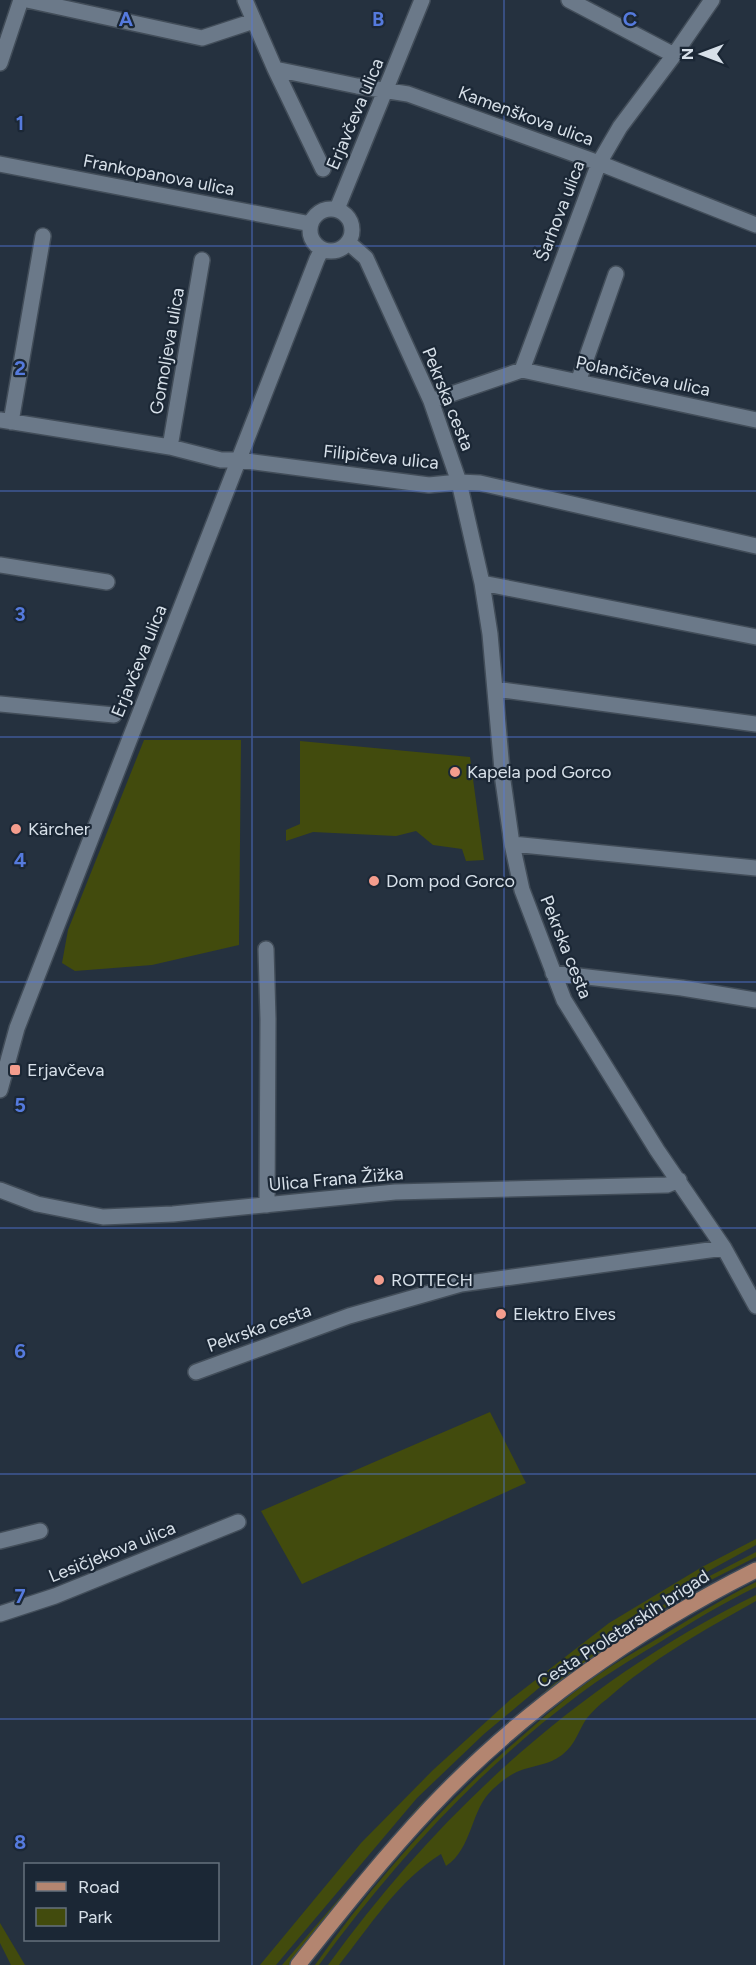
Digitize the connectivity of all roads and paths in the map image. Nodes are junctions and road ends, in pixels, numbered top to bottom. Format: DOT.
graph roads {
  1 [pos="21,0"];
  2 [pos="27,0"];
  3 [pos="245,0"];
  4 [pos="423,0"];
  5 [pos="569,0"];
  6 [pos="712,0"];
  7 [pos="254,21"];
  8 [pos="674,56"];
  9 [pos="0,63"];
  10 [pos="275,69"];
  11 [pos="386,92"];
  12 [pos="599,163"];
  13 [pos="0,164"];
  14 [pos="323,169"];
  15 [pos="337,209"];
  16 [pos="311,224"];
  17 [pos="756,225"];
  18 [pos="44,236"];
  19 [pos="349,243"];
  20 [pos="322,249"];
  21 [pos="202,260"];
  22 [pos="616,274"];
  23 [pos="522,370"];
  24 [pos="578,382"];
  25 [pos="431,400"];
  26 [pos="756,420"];
  27 [pos="5,421"];
  28 [pos="170,447"];
  29 [pos="240,460"];
  30 [pos="459,482"];
  31 [pos="756,546"];
  32 [pos="0,565"];
  33 [pos="107,582"];
  34 [pos="482,583"];
  35 [pos="756,637"];
  36 [pos="495,689"];
  37 [pos="0,704"];
  38 [pos="114,715"];
  39 [pos="756,724"];
  40 [pos="512,844"];
  41 [pos="756,868"];
  42 [pos="266,949"];
  43 [pos="553,973"];
  44 [pos="756,1000"];
  45 [pos="0,1090"];
  46 [pos="679,1180"];
  47 [pos="0,1190"];
  48 [pos="267,1205"];
  49 [pos="724,1248"];
  50 [pos="756,1306"];
  51 [pos="196,1372"];
  52 [pos="238,1522"];
  53 [pos="40,1531"];
  54 [pos="0,1541"];
  55 [pos="756,1570"];
  56 [pos="0,1614"];
  57 [pos="298,1965"];
  1 -- 9 [label="street"];
  2 -- 7 [label="street"];
  3 -- 7 [label="street"];
  4 -- 11 [label="street, Erjavčeva ulica"];
  5 -- 8 [label="street"];
  6 -- 8 [label="street, Šarhova ulica"];
  7 -- 10 [label="street"];
  8 -- 12 [label="street, Šarhova ulica"];
  10 -- 11 [label="street, Kamenškova ulica"];
  10 -- 14 [label="street"];
  11 -- 12 [label="street, Kamenškova ulica"];
  11 -- 15 [label="street, Erjavčeva ulica"];
  12 -- 17 [label="street, Kamenškova ulica"];
  12 -- 23 [label="street, Šarhova ulica"];
  13 -- 16 [label="street, Frankopanova ulica"];
  15 -- 16 [label="street"];
  15 -- 19 [label="street"];
  16 -- 20 [label="street"];
  18 -- 27 [label="street"];
  19 -- 20 [label="street"];
  19 -- 25 [label="street, Pekrska cesta"];
  20 -- 29 [label="street, Erjavčeva ulica"];
  21 -- 28 [label="street, Gomoljeva ulica"];
  22 -- 24 [label="street"];
  23 -- 24 [label="street, Polančičeva ulica"];
  23 -- 25 [label="street"];
  24 -- 26 [label="street, Polančičeva ulica"];
  25 -- 30 [label="street, Pekrska cesta"];
  27 -- 28 [label="street, Filipičeva ulica"];
  28 -- 29 [label="street, Filipičeva ulica"];
  29 -- 30 [label="street, Filipičeva ulica"];
  29 -- 45 [label="street, Erjavčeva ulica"];
  30 -- 31 [label="street, Filipičeva ulica"];
  30 -- 34 [label="street, Pekrska cesta"];
  32 -- 33 [label="street"];
  34 -- 35 [label="street"];
  34 -- 36 [label="street, Pekrska cesta"];
  36 -- 39 [label="street"];
  36 -- 40 [label="street, Pekrska cesta"];
  37 -- 38 [label="street"];
  40 -- 41 [label="street"];
  40 -- 43 [label="street, Pekrska cesta"];
  42 -- 48 [label="street"];
  43 -- 44 [label="street"];
  43 -- 46 [label="street, Pekrska cesta"];
  46 -- 48 [label="street, Ulica Frana Žižka"];
  46 -- 49 [label="street, Pekrska cesta"];
  47 -- 48 [label="street, Ulica Frana Žižka"];
  49 -- 50 [label="street, Pekrska cesta"];
  49 -- 51 [label="street, Pekrska cesta"];
  52 -- 56 [label="street, Lesičjekova ulica"];
  53 -- 54 [label="street"];
  55 -- 57 [label="main road, Cesta Proletarskih brigad"];
}
